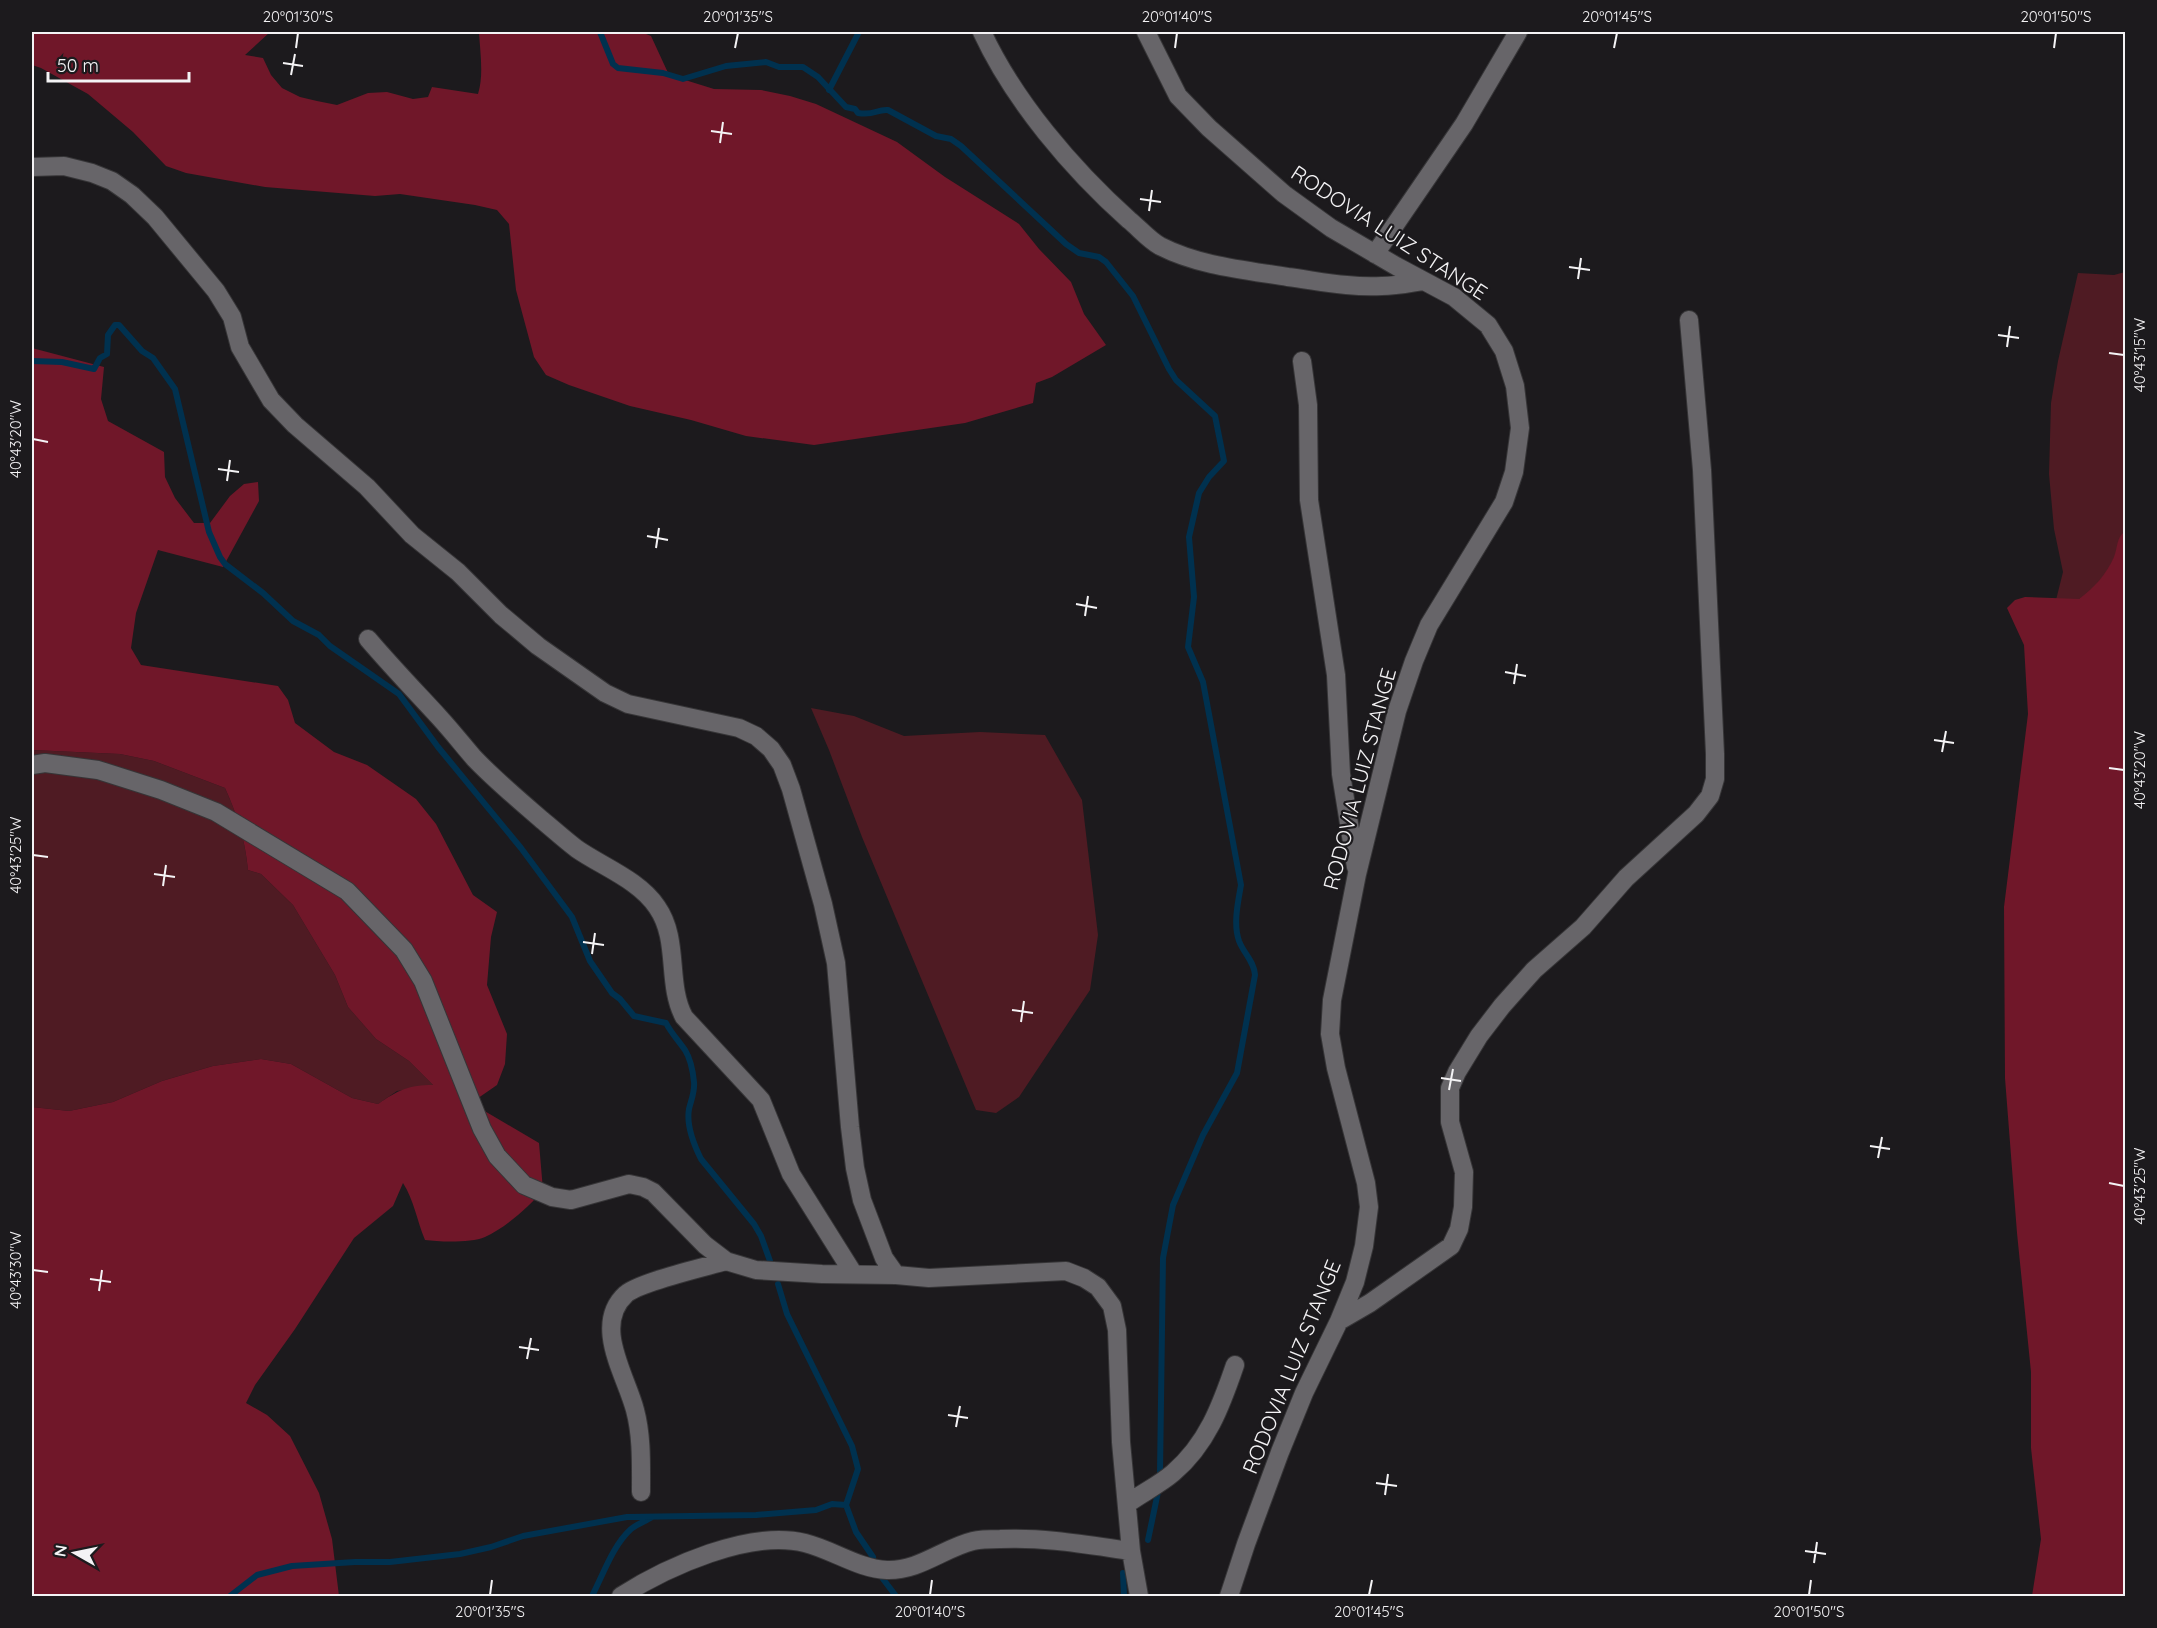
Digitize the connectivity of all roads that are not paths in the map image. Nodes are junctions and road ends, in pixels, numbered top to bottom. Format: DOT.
graph roads {
  1 [pos="982,32"];
  2 [pos="1146,32"];
  3 [pos="1518,32"];
  4 [pos="32,167"];
  5 [pos="1375,254"];
  6 [pos="1423,281"];
  7 [pos="1689,320"];
  8 [pos="1302,361"];
  9 [pos="368,639"];
  10 [pos="32,765"];
  11 [pos="1357,874"];
  12 [pos="726,1261"];
  13 [pos="853,1273"];
  14 [pos="896,1275"];
  15 [pos="1339,1320"];
  16 [pos="1235,1365"];
  17 [pos="641,1492"];
  18 [pos="1127,1504"];
  19 [pos="1131,1551"];
  20 [pos="621,1596"];
  21 [pos="1139,1596"];
  22 [pos="1229,1596"];
  1 -- 6 [label="street"];
  2 -- 5 [label="street, RODOVIA LUIZ STANGE"];
  3 -- 5 [label="street"];
  4 -- 14 [label="street"];
  5 -- 6 [label="street, RODOVIA LUIZ STANGE"];
  6 -- 11 [label="street, RODOVIA LUIZ STANGE"];
  7 -- 15 [label="street"];
  8 -- 11 [label="street"];
  9 -- 13 [label="street"];
  10 -- 12 [label="street"];
  11 -- 15 [label="street, RODOVIA LUIZ STANGE"];
  12 -- 13 [label="street"];
  12 -- 17 [label="street"];
  13 -- 14 [label="street"];
  14 -- 18 [label="street"];
  15 -- 22 [label="street, RODOVIA LUIZ STANGE"];
  16 -- 18 [label="street"];
  18 -- 19 [label="street"];
  19 -- 20 [label="street"];
  19 -- 21 [label="street"];
}
